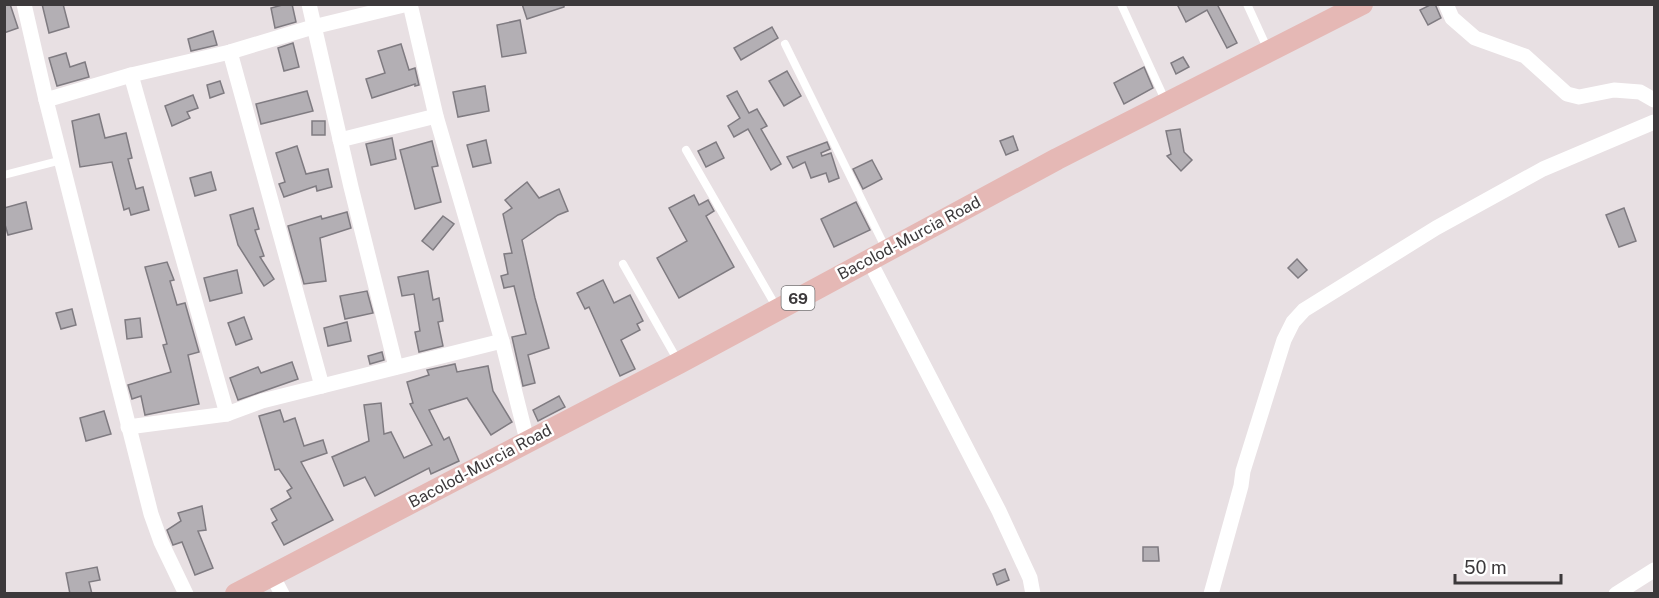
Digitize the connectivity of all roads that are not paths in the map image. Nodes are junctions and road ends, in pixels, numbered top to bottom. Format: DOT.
graph roads {
  1 [pos="24,4"];
  2 [pos="309,4"];
  3 [pos="409,4"];
  4 [pos="1121,4"];
  5 [pos="1247,4"];
  6 [pos="1362,4"];
  7 [pos="1446,4"];
  8 [pos="313,27"];
  9 [pos="785,44"];
  10 [pos="231,52"];
  11 [pos="1268,52"];
  12 [pos="130,75"];
  13 [pos="46,100"];
  14 [pos="1654,100"];
  15 [pos="1167,103"];
  16 [pos="436,116"];
  17 [pos="1654,122"];
  18 [pos="340,140"];
  19 [pos="686,150"];
  20 [pos="62,160"];
  21 [pos="4,175"];
  22 [pos="878,255"];
  23 [pos="623,264"];
  24 [pos="778,309"];
  25 [pos="502,341"];
  26 [pos="679,363"];
  27 [pos="396,367"];
  28 [pos="322,386"];
  29 [pos="227,414"];
  30 [pos="128,427"];
  31 [pos="527,440"];
  32 [pos="1654,570"];
  33 [pos="277,584"];
  34 [pos="186,594"];
  35 [pos="236,594"];
  36 [pos="1033,594"];
  37 [pos="1211,594"];
  38 [pos="1616,594"];
  1 -- 13 [label="street"];
  2 -- 8 [label="street"];
  3 -- 8 [label="street"];
  3 -- 16 [label="street"];
  4 -- 15 [label="lane"];
  5 -- 11 [label="lane"];
  6 -- 11 [label="main road, Bacolod-Murcia Road / 69"];
  7 -- 14 [label="street"];
  8 -- 10 [label="street"];
  8 -- 18 [label="street"];
  9 -- 22 [label="lane"];
  10 -- 12 [label="street"];
  10 -- 28 [label="street"];
  11 -- 15 [label="main road, Bacolod-Murcia Road / 69"];
  12 -- 13 [label="street"];
  12 -- 29 [label="street"];
  13 -- 20 [label="street"];
  15 -- 22 [label="main road, Bacolod-Murcia Road / 69"];
  16 -- 18 [label="street"];
  16 -- 25 [label="street"];
  17 -- 37 [label="street"];
  18 -- 27 [label="street"];
  19 -- 24 [label="lane"];
  20 -- 21 [label="lane"];
  20 -- 30 [label="street"];
  22 -- 24 [label="main road, Bacolod-Murcia Road / 69"];
  22 -- 36 [label="street"];
  23 -- 26 [label="lane"];
  24 -- 26 [label="main road, Bacolod-Murcia Road / 69"];
  25 -- 27 [label="street"];
  25 -- 31 [label="street"];
  26 -- 31 [label="main road, Bacolod-Murcia Road / 69"];
  27 -- 28 [label="street"];
  28 -- 29 [label="street"];
  29 -- 30 [label="street"];
  30 -- 34 [label="street"];
  31 -- 33 [label="main road, Bacolod-Murcia Road / 69"];
  32 -- 38 [label="street"];
  33 -- 35 [label="main road, Bacolod-Murcia Road / 69"];
}
